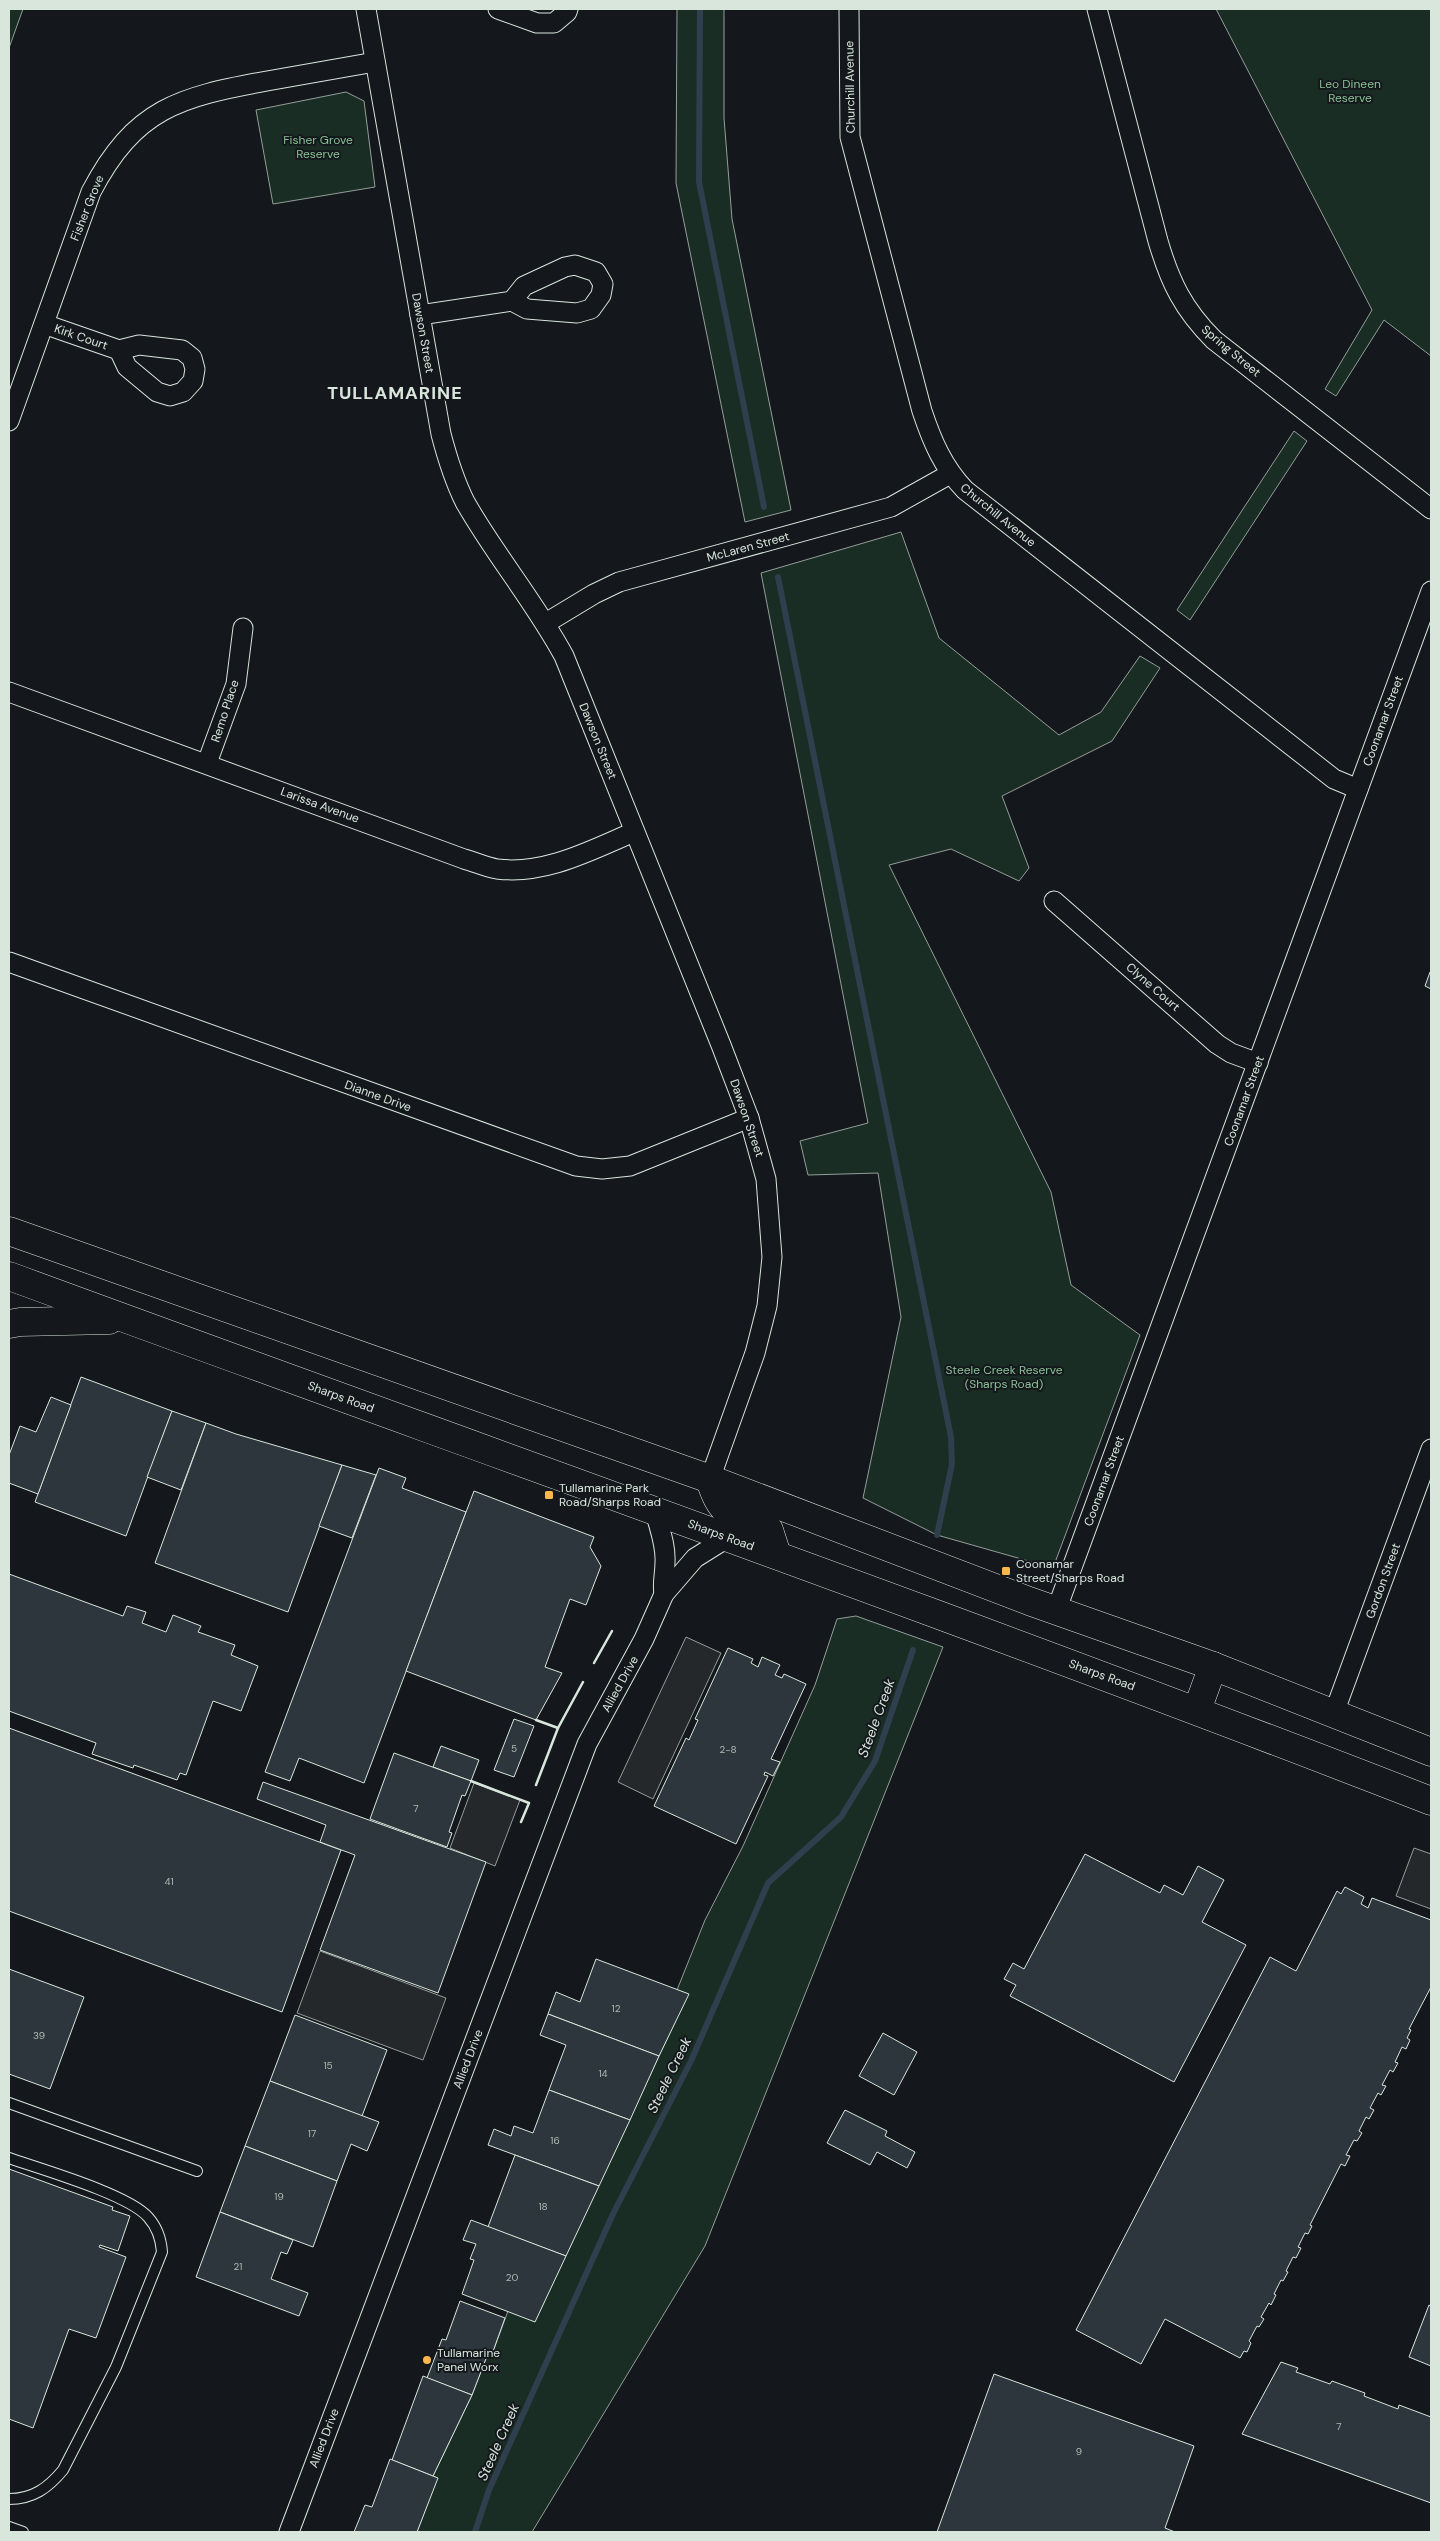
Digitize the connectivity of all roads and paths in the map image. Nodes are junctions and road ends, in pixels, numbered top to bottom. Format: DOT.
graph roads {
  1 [pos="366,9"];
  2 [pos="498,9"];
  3 [pos="568,9"];
  4 [pos="849,9"];
  5 [pos="1097,9"];
  6 [pos="376,62"];
  7 [pos="512,301"];
  8 [pos="420,315"];
  9 [pos="44,324"];
  10 [pos="119,350"];
  11 [pos="9,421"];
  12 [pos="950,474"];
  13 [pos="1431,509"];
  14 [pos="1431,591"];
  15 [pos="546,623"];
  16 [pos="243,628"];
  17 [pos="9,692"];
  18 [pos="208,763"];
  19 [pos="1358,789"];
  20 [pos="634,832"];
  21 [pos="1054,901"];
  22 [pos="9,962"];
  23 [pos="1258,1063"];
  24 [pos="749,1118"];
  25 [pos="9,1231"];
  26 [pos="9,1276"];
  27 [pos="126,1319"];
  28 [pos="9,1324"];
  29 [pos="1431,1449"];
  30 [pos="710,1479"];
  31 [pos="654,1511"];
  32 [pos="727,1538"];
  33 [pos="777,1555"];
  34 [pos="664,1594"];
  35 [pos="1056,1611"];
  36 [pos="1213,1666"];
  37 [pos="1198,1710"];
  38 [pos="1334,1713"];
  39 [pos="1431,1752"];
  40 [pos="1431,1801"];
  41 [pos="9,2103"];
  42 [pos="9,2158"];
  43 [pos="197,2171"];
  44 [pos="9,2499"];
  45 [pos="9,2527"];
  46 [pos="23,2532"];
  47 [pos="289,2532"];
  1 -- 6 [label="street, Dawson Street"];
  2 -- 3 [label="street"];
  4 -- 12 [label="street, Churchill Avenue"];
  5 -- 13 [label="street, Spring Street"];
  6 -- 8 [label="street, Dawson Street"];
  6 -- 9 [label="street, Fisher Grove"];
  7 -- 8 [label="street"];
  8 -- 15 [label="street, Dawson Street"];
  9 -- 10 [label="street, Kirk Court"];
  9 -- 11 [label="street, Fisher Grove"];
  12 -- 15 [label="street, McLaren Street"];
  12 -- 19 [label="street, Churchill Avenue"];
  14 -- 19 [label="street, Coonamar Street"];
  15 -- 20 [label="street, Dawson Street"];
  16 -- 18 [label="street, Remo Place"];
  17 -- 18 [label="street, Larissa Avenue"];
  18 -- 20 [label="street, Larissa Avenue"];
  19 -- 23 [label="street, Coonamar Street"];
  20 -- 24 [label="street, Dawson Street"];
  21 -- 23 [label="street, Clyne Court"];
  22 -- 24 [label="street, Dianne Drive"];
  23 -- 35 [label="street, Coonamar Street"];
  24 -- 30 [label="street, Dawson Street"];
  25 -- 30 [label="main road"];
  26 -- 27 [label="main road, Sharps Road"];
  27 -- 28 [label="main road"];
  27 -- 31 [label="main road, Sharps Road"];
  29 -- 38 [label="street, Gordon Street"];
  30 -- 33 [label="main road"];
  30 -- 35 [label="main road"];
  31 -- 32 [label="main road, Sharps Road"];
  31 -- 34 [label="street, Allied Drive"];
  32 -- 33 [label="main road, Sharps Road"];
  32 -- 34 [label="street, Allied Drive"];
  33 -- 37 [label="main road, Sharps Road"];
  34 -- 47 [label="street, Allied Drive"];
  35 -- 36 [label="main road"];
  36 -- 37 [label="main road"];
  36 -- 38 [label="main road"];
  37 -- 40 [label="main road, Sharps Road"];
  38 -- 39 [label="main road"];
  41 -- 43 [label="lane"];
  42 -- 44 [label="lane"];
  45 -- 46 [label="lane"];
}
